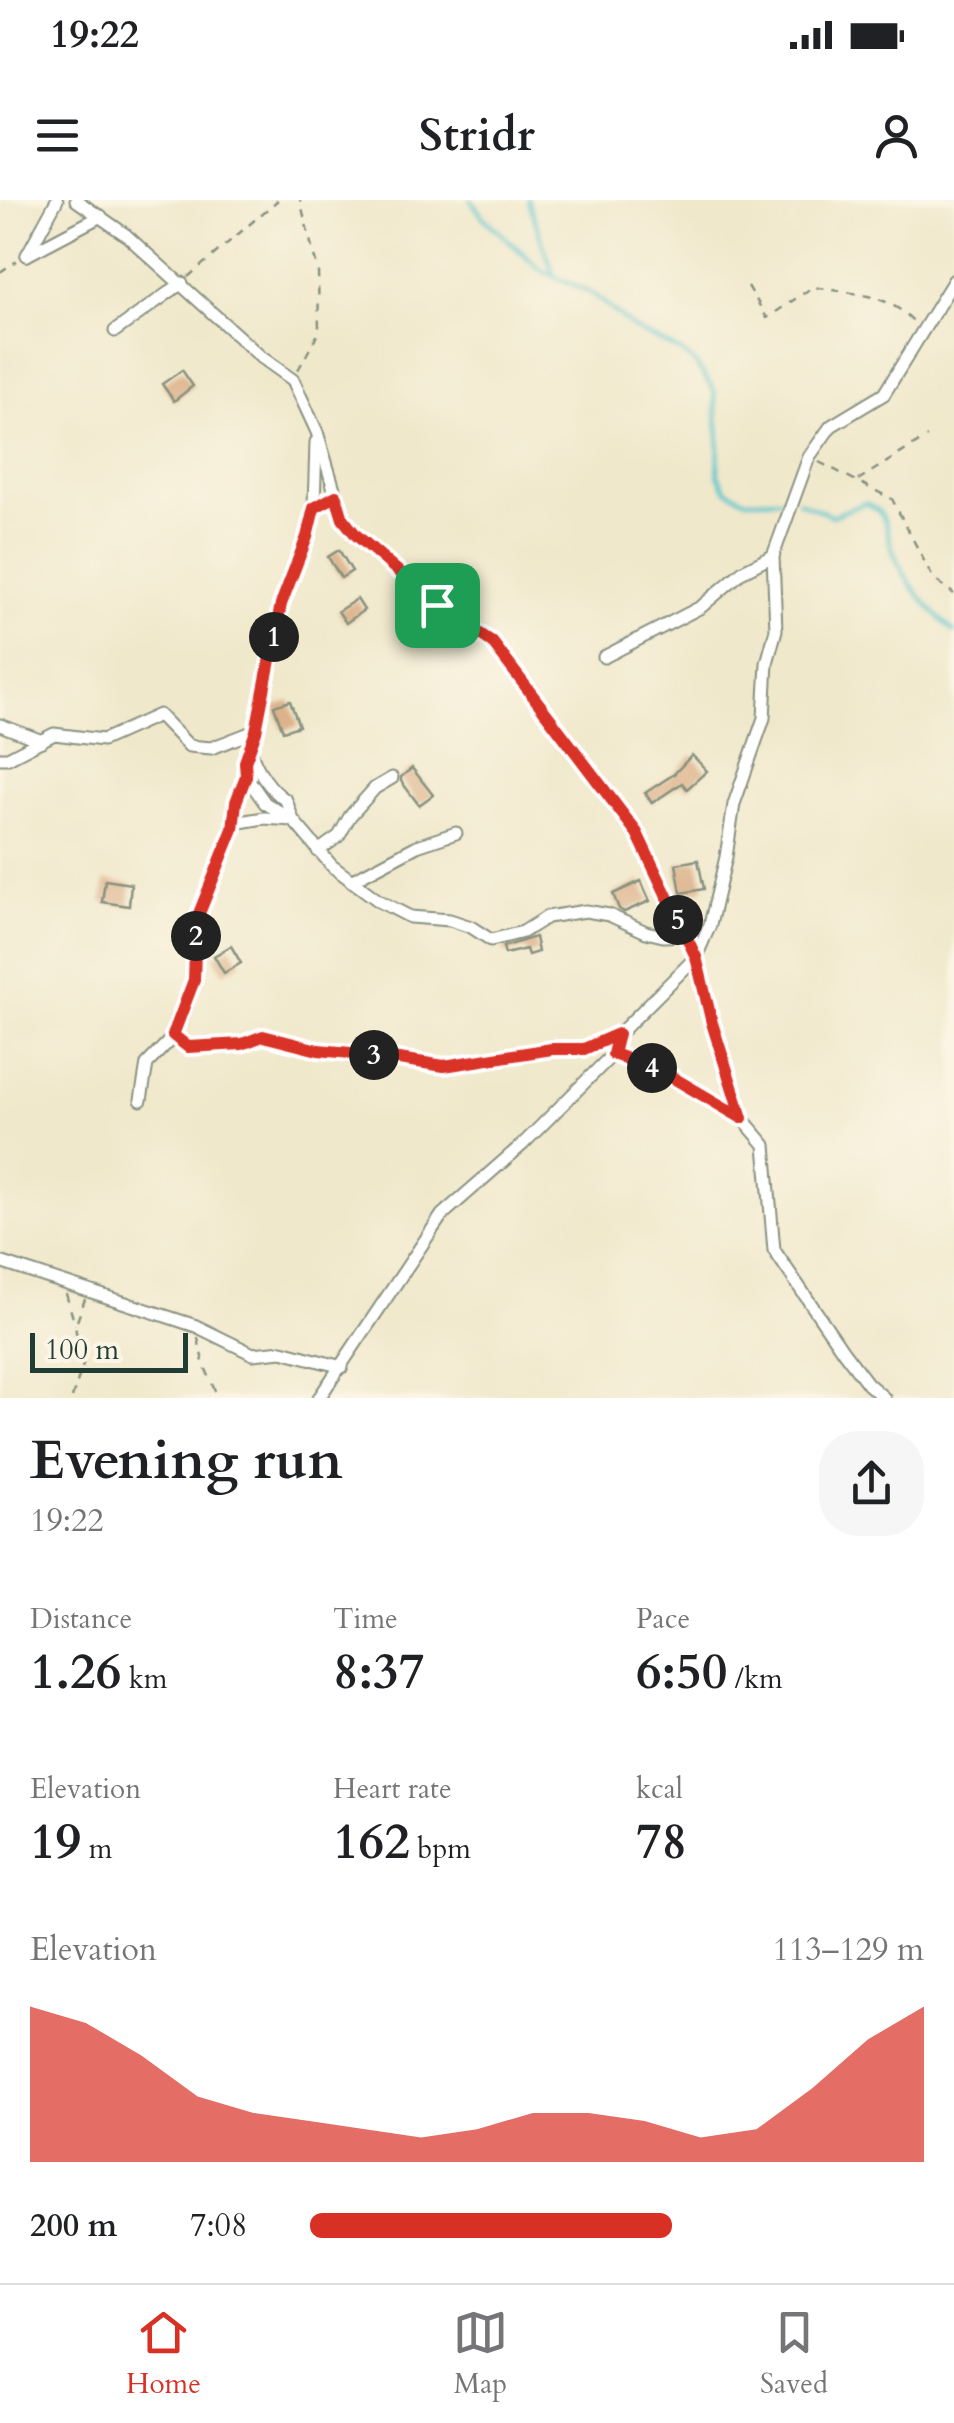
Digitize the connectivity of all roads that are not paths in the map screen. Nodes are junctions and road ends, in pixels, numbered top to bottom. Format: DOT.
graph roads {
  1 [pos="57,200"];
  2 [pos="76,200"];
  3 [pos="102,216"];
  4 [pos="954,280"];
  5 [pos="182,283"];
  6 [pos="115,331"];
  7 [pos="316,432"];
  8 [pos="336,496"];
  9 [pos="314,508"];
  10 [pos="773,556"];
  11 [pos="604,657"];
  12 [pos="0,725"];
  13 [pos="256,731"];
  14 [pos="42,740"];
  15 [pos="251,751"];
  16 [pos="0,758"];
  17 [pos="246,776"];
  18 [pos="392,778"];
  19 [pos="292,820"];
  20 [pos="234,823"];
  21 [pos="456,832"];
  22 [pos="318,851"];
  23 [pos="351,881"];
  24 [pos="686,935"];
  25 [pos="696,957"];
  26 [pos="618,1034"];
  27 [pos="173,1035"];
  28 [pos="613,1054"];
  29 [pos="141,1100"];
  30 [pos="742,1118"];
  31 [pos="0,1262"];
  32 [pos="342,1367"];
  33 [pos="319,1398"];
  34 [pos="884,1398"];
  1 -- 3 [label="street"];
  2 -- 3 [label="street"];
  3 -- 5 [label="street"];
  4 -- 10 [label="street"];
  5 -- 6 [label="street"];
  5 -- 7 [label="street"];
  7 -- 8 [label="street"];
  7 -- 9 [label="street"];
  8 -- 9 [label="street"];
  8 -- 24 [label="street"];
  9 -- 13 [label="street"];
  10 -- 11 [label="street"];
  10 -- 25 [label="street"];
  12 -- 14 [label="street"];
  13 -- 14 [label="street"];
  13 -- 15 [label="street"];
  14 -- 16 [label="street"];
  15 -- 17 [label="street"];
  15 -- 19 [label="street"];
  17 -- 19 [label="street"];
  17 -- 20 [label="street"];
  18 -- 22 [label="street"];
  19 -- 20 [label="street"];
  19 -- 22 [label="street"];
  20 -- 27 [label="street"];
  21 -- 23 [label="street"];
  22 -- 23 [label="street"];
  23 -- 24 [label="street"];
  24 -- 25 [label="street"];
  25 -- 26 [label="street"];
  25 -- 30 [label="street"];
  26 -- 27 [label="street"];
  26 -- 28 [label="street"];
  27 -- 29 [label="street"];
  28 -- 30 [label="street"];
  28 -- 32 [label="street"];
  30 -- 34 [label="street"];
  31 -- 32 [label="street"];
  32 -- 33 [label="street"];
}
